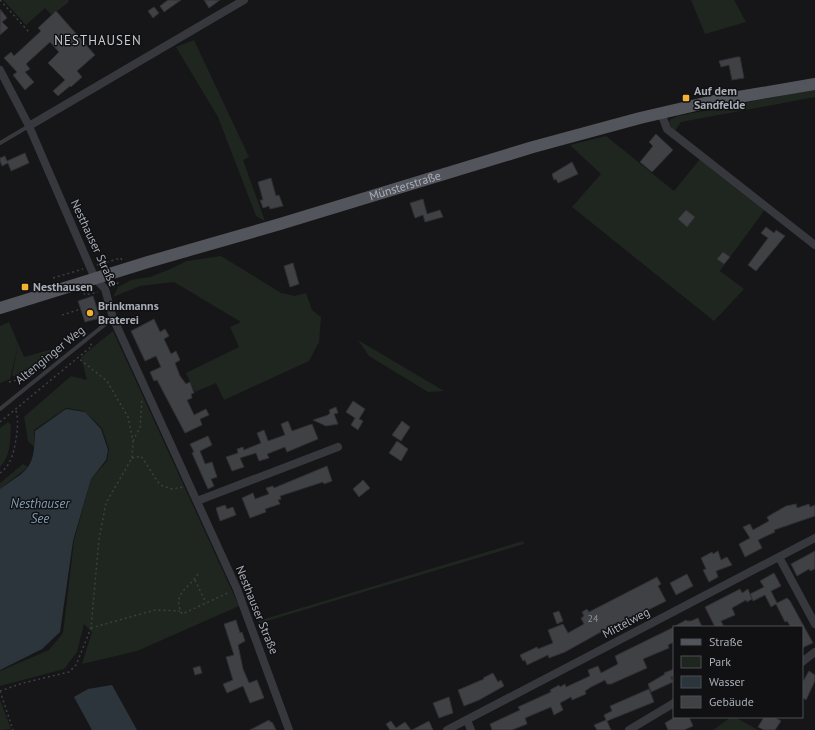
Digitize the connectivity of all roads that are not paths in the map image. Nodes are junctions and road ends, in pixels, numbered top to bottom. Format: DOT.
graph roads {
  1 [pos="244,0"];
  2 [pos="0,70"];
  3 [pos="815,84"];
  4 [pos="661,113"];
  5 [pos="29,126"];
  6 [pos="0,143"];
  7 [pos="815,245"];
  8 [pos="93,272"];
  9 [pos="0,308"];
  10 [pos="113,318"];
  11 [pos="0,409"];
  12 [pos="338,447"];
  13 [pos="197,501"];
  14 [pos="815,538"];
  15 [pos="779,557"];
  16 [pos="815,624"];
  17 [pos="815,652"];
  18 [pos="803,661"];
  19 [pos="673,704"];
  20 [pos="467,720"];
  21 [pos="289,730"];
  22 [pos="447,730"];
  23 [pos="471,730"];
  24 [pos="629,730"];
  1 -- 5 [label="street"];
  2 -- 5 [label="street, Nesthauser Straße"];
  3 -- 4 [label="main road, Münsterstraße"];
  4 -- 7 [label="street"];
  4 -- 8 [label="main road, Münsterstraße"];
  5 -- 6 [label="lane"];
  5 -- 8 [label="street, Nesthauser Straße"];
  8 -- 9 [label="main road, Münsterstraße"];
  8 -- 10 [label="street, Nesthauser Straße"];
  10 -- 11 [label="lane, Altenginger Weg"];
  10 -- 13 [label="street, Nesthauser Straße"];
  12 -- 13 [label="street"];
  13 -- 21 [label="street, Nesthauser Straße"];
  14 -- 15 [label="street, Mittelweg"];
  15 -- 16 [label="street"];
  15 -- 20 [label="street, Mittelweg"];
  17 -- 18 [label="street"];
  19 -- 24 [label="street"];
  20 -- 22 [label="street, Mittelweg"];
  20 -- 23 [label="street"];
}
